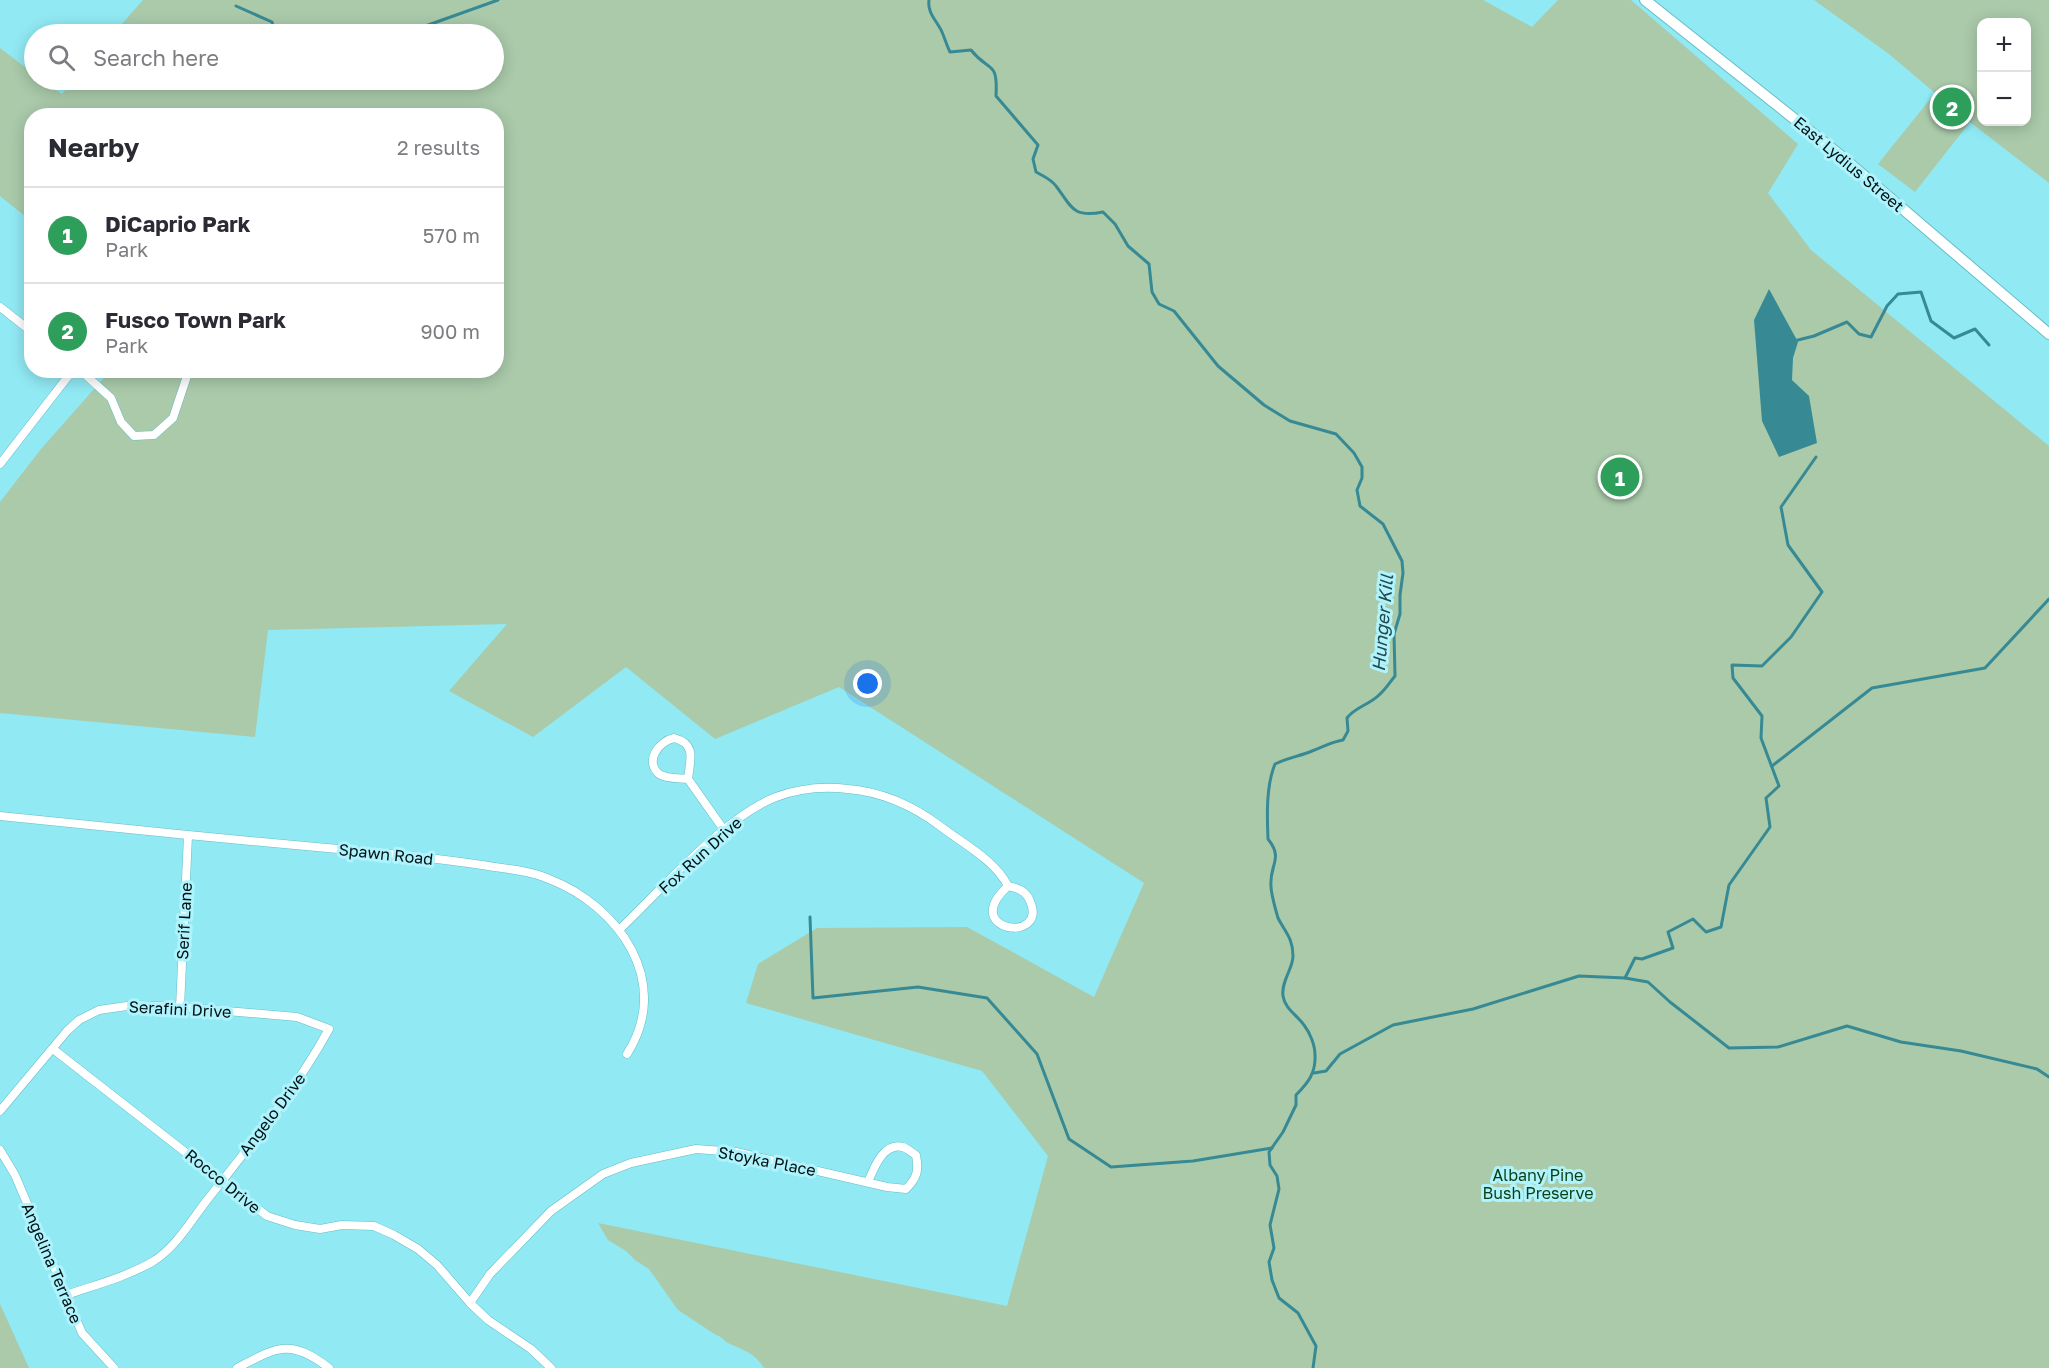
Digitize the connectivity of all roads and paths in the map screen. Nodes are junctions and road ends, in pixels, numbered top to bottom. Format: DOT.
graph roads {
  1 [pos="1645,0"];
  2 [pos="0,307"];
  3 [pos="24,326"];
  4 [pos="2049,334"];
  5 [pos="67,378"];
  6 [pos="89,378"];
  7 [pos="186,378"];
  8 [pos="0,464"];
  9 [pos="687,779"];
  10 [pos="0,816"];
  11 [pos="724,830"];
  12 [pos="188,836"];
  13 [pos="1008,886"];
  14 [pos="620,929"];
  15 [pos="180,1007"];
  16 [pos="329,1029"];
  17 [pos="53,1049"];
  18 [pos="627,1054"];
  19 [pos="0,1111"];
  20 [pos="0,1150"];
  21 [pos="223,1180"];
  22 [pos="868,1182"];
  23 [pos="66,1295"];
  24 [pos="470,1303"];
  25 [pos="114,1368"];
  26 [pos="237,1368"];
  27 [pos="329,1368"];
  28 [pos="551,1368"];
  1 -- 4 [label="street, East Lydius Street"];
  2 -- 3 [label="street"];
  5 -- 8 [label="street"];
  6 -- 7 [label="street"];
  9 -- 9 [label="street"];
  9 -- 11 [label="street"];
  10 -- 12 [label="street, Spawn Road"];
  11 -- 13 [label="street, Fox Run Drive"];
  11 -- 14 [label="street, Fox Run Drive"];
  12 -- 14 [label="street, Spawn Road"];
  12 -- 15 [label="street, Serif Lane"];
  13 -- 13 [label="street, Fox Run Drive"];
  14 -- 18 [label="street, Spawn Road"];
  15 -- 16 [label="street, Serafini Drive"];
  15 -- 17 [label="street, Serafini Drive"];
  16 -- 21 [label="street, Angelo Drive"];
  17 -- 19 [label="street, Serafini Drive"];
  17 -- 21 [label="street, Rocco Drive"];
  20 -- 23 [label="street, Angelina Terrace"];
  21 -- 23 [label="street, Angelo Drive"];
  21 -- 24 [label="street, Rocco Drive"];
  22 -- 22 [label="street, Stoyka Place"];
  22 -- 24 [label="street, Stoyka Place"];
  23 -- 25 [label="street, Angelina Terrace"];
  24 -- 28 [label="street, Rocco Drive"];
  26 -- 27 [label="street"];
}
